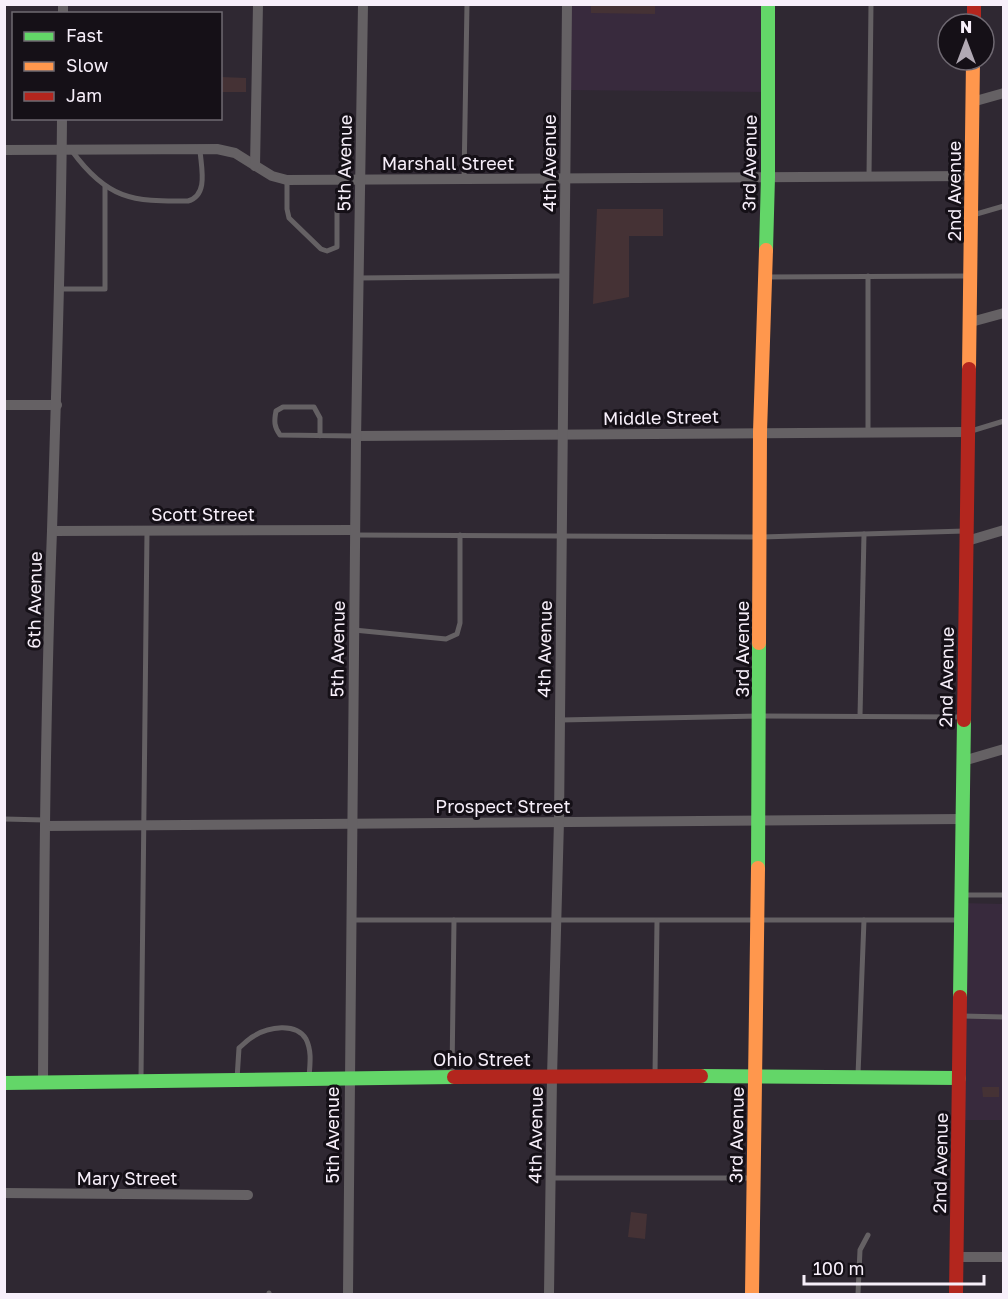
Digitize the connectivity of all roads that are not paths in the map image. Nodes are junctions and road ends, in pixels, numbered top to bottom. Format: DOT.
graph roads {
  1 [pos="258,4"];
  2 [pos="363,4"];
  3 [pos="467,4"];
  4 [pos="567,4"];
  5 [pos="768,4"];
  6 [pos="872,4"];
  7 [pos="973,72"];
  8 [pos="1004,93"];
  9 [pos="972,102"];
  10 [pos="62,120"];
  11 [pos="4,150"];
  12 [pos="200,150"];
  13 [pos="67,151"];
  14 [pos="255,166"];
  15 [pos="869,176"];
  16 [pos="972,176"];
  17 [pos="768,177"];
  18 [pos="464,179"];
  19 [pos="566,179"];
  20 [pos="287,180"];
  21 [pos="360,180"];
  22 [pos="105,186"];
  23 [pos="1004,206"];
  24 [pos="337,212"];
  25 [pos="971,216"];
  26 [pos="564,276"];
  27 [pos="868,276"];
  28 [pos="971,276"];
  29 [pos="765,277"];
  30 [pos="358,278"];
  31 [pos="59,289"];
  32 [pos="1004,313"];
  33 [pos="971,322"];
  34 [pos="4,405"];
  35 [pos="57,405"];
  36 [pos="1004,421"];
  37 [pos="760,432"];
  38 [pos="868,432"];
  39 [pos="967,432"];
  40 [pos="562,435"];
  41 [pos="320,436"];
  42 [pos="356,436"];
  43 [pos="1004,530"];
  44 [pos="52,531"];
  45 [pos="147,531"];
  46 [pos="355,532"];
  47 [pos="864,534"];
  48 [pos="460,535"];
  49 [pos="561,536"];
  50 [pos="967,536"];
  51 [pos="760,537"];
  52 [pos="354,630"];
  53 [pos="760,716"];
  54 [pos="860,716"];
  55 [pos="963,717"];
  56 [pos="560,720"];
  57 [pos="1004,749"];
  58 [pos="963,761"];
  59 [pos="4,819"];
  60 [pos="962,819"];
  61 [pos="559,821"];
  62 [pos="759,821"];
  63 [pos="45,823"];
  64 [pos="352,823"];
  65 [pos="143,825"];
  66 [pos="961,895"];
  67 [pos="1004,895"];
  68 [pos="351,920"];
  69 [pos="454,920"];
  70 [pos="961,920"];
  71 [pos="556,921"];
  72 [pos="657,921"];
  73 [pos="758,921"];
  74 [pos="864,921"];
  75 [pos="960,1016"];
  76 [pos="1004,1017"];
  77 [pos="755,1076"];
  78 [pos="452,1077"];
  79 [pos="552,1077"];
  80 [pos="655,1077"];
  81 [pos="857,1077"];
  82 [pos="959,1077"];
  83 [pos="349,1078"];
  84 [pos="309,1079"];
  85 [pos="237,1080"];
  86 [pos="141,1082"];
  87 [pos="4,1083"];
  88 [pos="43,1083"];
  89 [pos="551,1178"];
  90 [pos="754,1178"];
  91 [pos="4,1193"];
  92 [pos="248,1195"];
  93 [pos="868,1235"];
  94 [pos="957,1257"];
  95 [pos="1004,1257"];
  96 [pos="348,1294"];
  97 [pos="549,1294"];
  98 [pos="752,1294"];
  99 [pos="858,1294"];
  100 [pos="956,1294"];
  1 -- 14 [label="street"];
  2 -- 21 [label="street, 5th Avenue"];
  3 -- 18 [label="lane"];
  4 -- 19 [label="street, 4th Avenue"];
  5 -- 17 [label="street, 3rd Avenue"];
  6 -- 15 [label="lane"];
  7 -- 9 [label="street, 2nd Avenue"];
  8 -- 9 [label="street"];
  9 -- 16 [label="street, 2nd Avenue"];
  10 -- 13 [label="street, 6th Avenue"];
  11 -- 13 [label="street, Marshall Street"];
  12 -- 13 [label="street, Marshall Street"];
  12 -- 14 [label="street, Marshall Street"];
  12 -- 22 [label="lane"];
  13 -- 22 [label="lane"];
  13 -- 31 [label="street, 6th Avenue"];
  14 -- 20 [label="street, Marshall Street"];
  15 -- 16 [label="street, Marshall Street"];
  15 -- 17 [label="street, Marshall Street"];
  16 -- 25 [label="street, 2nd Avenue"];
  17 -- 19 [label="street, Marshall Street"];
  17 -- 29 [label="street, 3rd Avenue"];
  18 -- 19 [label="street, Marshall Street"];
  18 -- 21 [label="street, Marshall Street"];
  19 -- 26 [label="street, 4th Avenue"];
  20 -- 21 [label="street, Marshall Street"];
  20 -- 24 [label="lane"];
  21 -- 30 [label="street, 5th Avenue"];
  22 -- 31 [label="lane"];
  23 -- 25 [label="lane"];
  25 -- 28 [label="street, 2nd Avenue"];
  26 -- 30 [label="lane"];
  26 -- 40 [label="street, 4th Avenue"];
  27 -- 28 [label="lane"];
  27 -- 29 [label="lane"];
  27 -- 38 [label="lane"];
  28 -- 33 [label="street, 2nd Avenue"];
  29 -- 37 [label="street, 3rd Avenue"];
  30 -- 42 [label="street, 5th Avenue"];
  31 -- 35 [label="street, 6th Avenue"];
  32 -- 33 [label="street"];
  33 -- 39 [label="street, 2nd Avenue"];
  34 -- 35 [label="street"];
  35 -- 44 [label="street, 6th Avenue"];
  36 -- 39 [label="lane"];
  37 -- 38 [label="street, Middle Street"];
  37 -- 40 [label="street, Middle Street"];
  37 -- 51 [label="street, 3rd Avenue"];
  38 -- 39 [label="street, Middle Street"];
  39 -- 50 [label="street, 2nd Avenue"];
  40 -- 42 [label="street, Middle Street"];
  40 -- 49 [label="street, 4th Avenue"];
  41 -- 41 [label="lane"];
  41 -- 42 [label="lane"];
  42 -- 46 [label="street, 5th Avenue"];
  43 -- 50 [label="street"];
  44 -- 45 [label="street, Scott Street"];
  44 -- 63 [label="street, 6th Avenue"];
  45 -- 46 [label="street, Scott Street"];
  45 -- 65 [label="lane"];
  46 -- 48 [label="lane"];
  46 -- 52 [label="street, 5th Avenue"];
  47 -- 50 [label="lane"];
  47 -- 51 [label="lane"];
  47 -- 54 [label="lane"];
  48 -- 49 [label="lane"];
  48 -- 52 [label="lane"];
  49 -- 51 [label="lane"];
  49 -- 56 [label="street, 4th Avenue"];
  50 -- 55 [label="street, 2nd Avenue"];
  51 -- 53 [label="street, 3rd Avenue"];
  52 -- 64 [label="street, 5th Avenue"];
  53 -- 54 [label="lane"];
  53 -- 56 [label="lane"];
  53 -- 62 [label="street, 3rd Avenue"];
  54 -- 55 [label="lane"];
  55 -- 58 [label="street, 2nd Avenue"];
  56 -- 61 [label="street, 4th Avenue"];
  57 -- 58 [label="street"];
  58 -- 60 [label="street, 2nd Avenue"];
  59 -- 63 [label="lane"];
  60 -- 62 [label="street, Prospect Street"];
  60 -- 66 [label="street, 2nd Avenue"];
  61 -- 62 [label="street, Prospect Street"];
  61 -- 64 [label="street, Prospect Street"];
  61 -- 71 [label="street, 4th Avenue"];
  62 -- 73 [label="street, 3rd Avenue"];
  63 -- 65 [label="street, Prospect Street"];
  63 -- 88 [label="street, 6th Avenue"];
  64 -- 65 [label="street, Prospect Street"];
  64 -- 68 [label="street, 5th Avenue"];
  65 -- 86 [label="lane"];
  66 -- 67 [label="lane"];
  66 -- 70 [label="street, 2nd Avenue"];
  68 -- 69 [label="lane"];
  68 -- 83 [label="street, 5th Avenue"];
  69 -- 71 [label="lane"];
  69 -- 78 [label="lane"];
  70 -- 74 [label="lane"];
  70 -- 75 [label="street, 2nd Avenue"];
  71 -- 72 [label="lane"];
  71 -- 79 [label="street, 4th Avenue"];
  72 -- 73 [label="lane"];
  72 -- 80 [label="lane"];
  73 -- 74 [label="lane"];
  73 -- 77 [label="street, 3rd Avenue"];
  74 -- 81 [label="lane"];
  75 -- 76 [label="lane"];
  75 -- 82 [label="street, 2nd Avenue"];
  77 -- 80 [label="street, Ohio Street"];
  77 -- 81 [label="street, Ohio Street"];
  77 -- 90 [label="street, 3rd Avenue"];
  78 -- 79 [label="street, Ohio Street"];
  78 -- 83 [label="street, Ohio Street"];
  79 -- 80 [label="street, Ohio Street"];
  79 -- 89 [label="street, 4th Avenue"];
  81 -- 82 [label="street, Ohio Street"];
  82 -- 94 [label="street, 2nd Avenue"];
  83 -- 84 [label="street, Ohio Street"];
  83 -- 96 [label="street, 5th Avenue"];
  84 -- 85 [label="street, Ohio Street"];
  84 -- 85 [label="lane"];
  85 -- 86 [label="street, Ohio Street"];
  86 -- 88 [label="street, Ohio Street"];
  87 -- 88 [label="street, Ohio Street"];
  89 -- 90 [label="lane"];
  89 -- 97 [label="street, 4th Avenue"];
  90 -- 98 [label="street, 3rd Avenue"];
  91 -- 92 [label="street, Mary Street"];
  93 -- 99 [label="lane"];
  94 -- 95 [label="street"];
  94 -- 100 [label="street, 2nd Avenue"];
}
